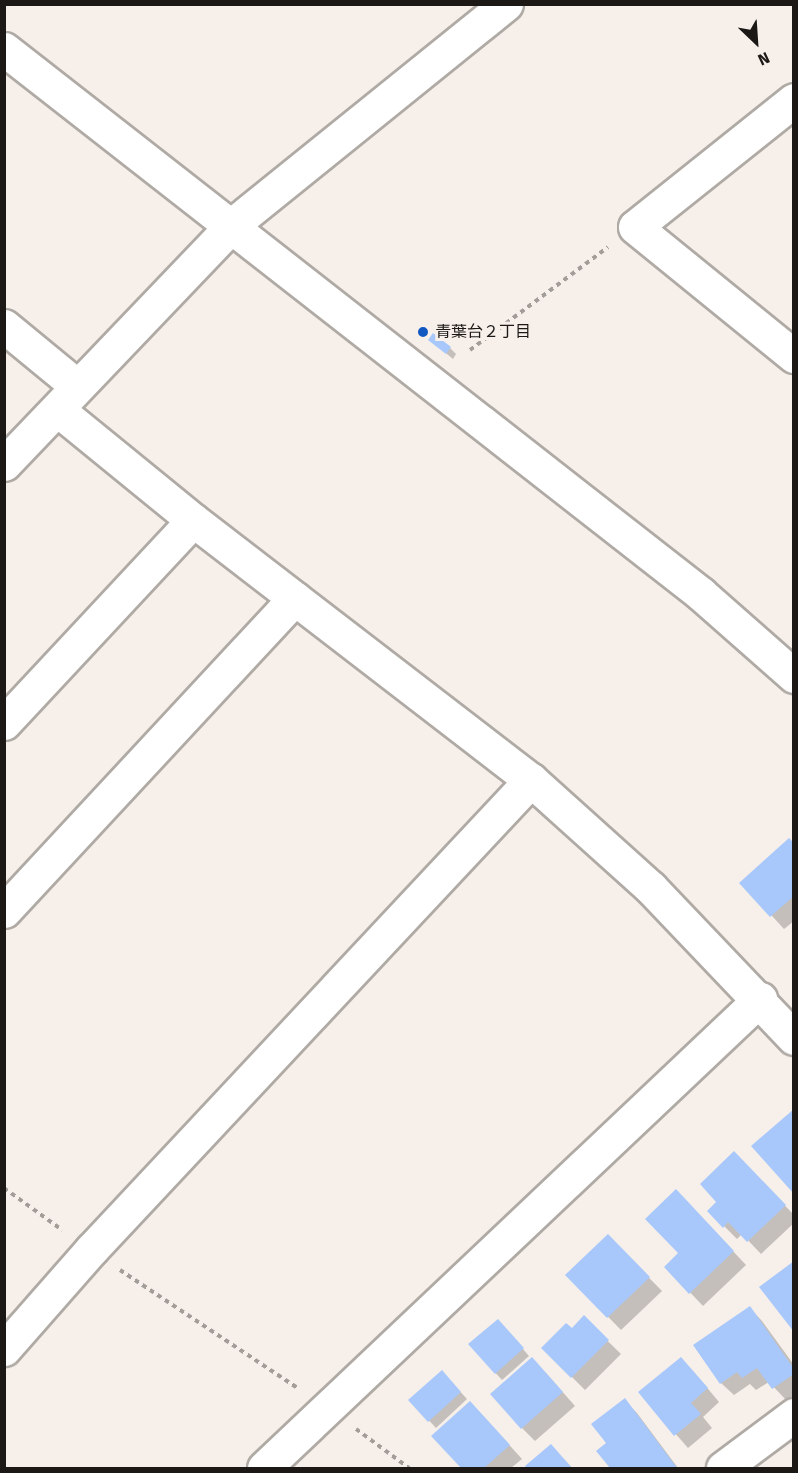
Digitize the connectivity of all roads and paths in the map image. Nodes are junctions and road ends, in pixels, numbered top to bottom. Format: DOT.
graph roads {
  1 [pos="506,4"];
  2 [pos="4,49"];
  3 [pos="794,100"];
  4 [pos="232,225"];
  5 [pos="635,227"];
  6 [pos="4,326"];
  7 [pos="470,350"];
  8 [pos="794,357"];
  9 [pos="67,398"];
  10 [pos="4,464"];
  11 [pos="193,520"];
  12 [pos="295,598"];
  13 [pos="794,676"];
  14 [pos="4,723"];
  15 [pos="531,780"];
  16 [pos="4,911"];
  17 [pos="760,999"];
  18 [pos="794,1038"];
  19 [pos="4,1188"];
  20 [pos="92,1250"];
  21 [pos="4,1349"];
  22 [pos="327,1407"];
  23 [pos="794,1415"];
  24 [pos="264,1468"];
  25 [pos="409,1468"];
  26 [pos="723,1468"];
  1 -- 4 [label="street"];
  2 -- 4 [label="street"];
  3 -- 5 [label="street"];
  4 -- 9 [label="street"];
  4 -- 13 [label="street"];
  5 -- 7 [label="path"];
  5 -- 8 [label="street"];
  6 -- 9 [label="street"];
  9 -- 10 [label="street"];
  9 -- 11 [label="street"];
  11 -- 12 [label="street"];
  11 -- 14 [label="street"];
  12 -- 15 [label="street"];
  12 -- 16 [label="street"];
  15 -- 17 [label="street"];
  15 -- 20 [label="street"];
  17 -- 18 [label="street"];
  17 -- 22 [label="street"];
  19 -- 20 [label="path"];
  20 -- 21 [label="street"];
  20 -- 22 [label="path"];
  22 -- 24 [label="street"];
  22 -- 25 [label="path"];
  23 -- 26 [label="street"];
}
